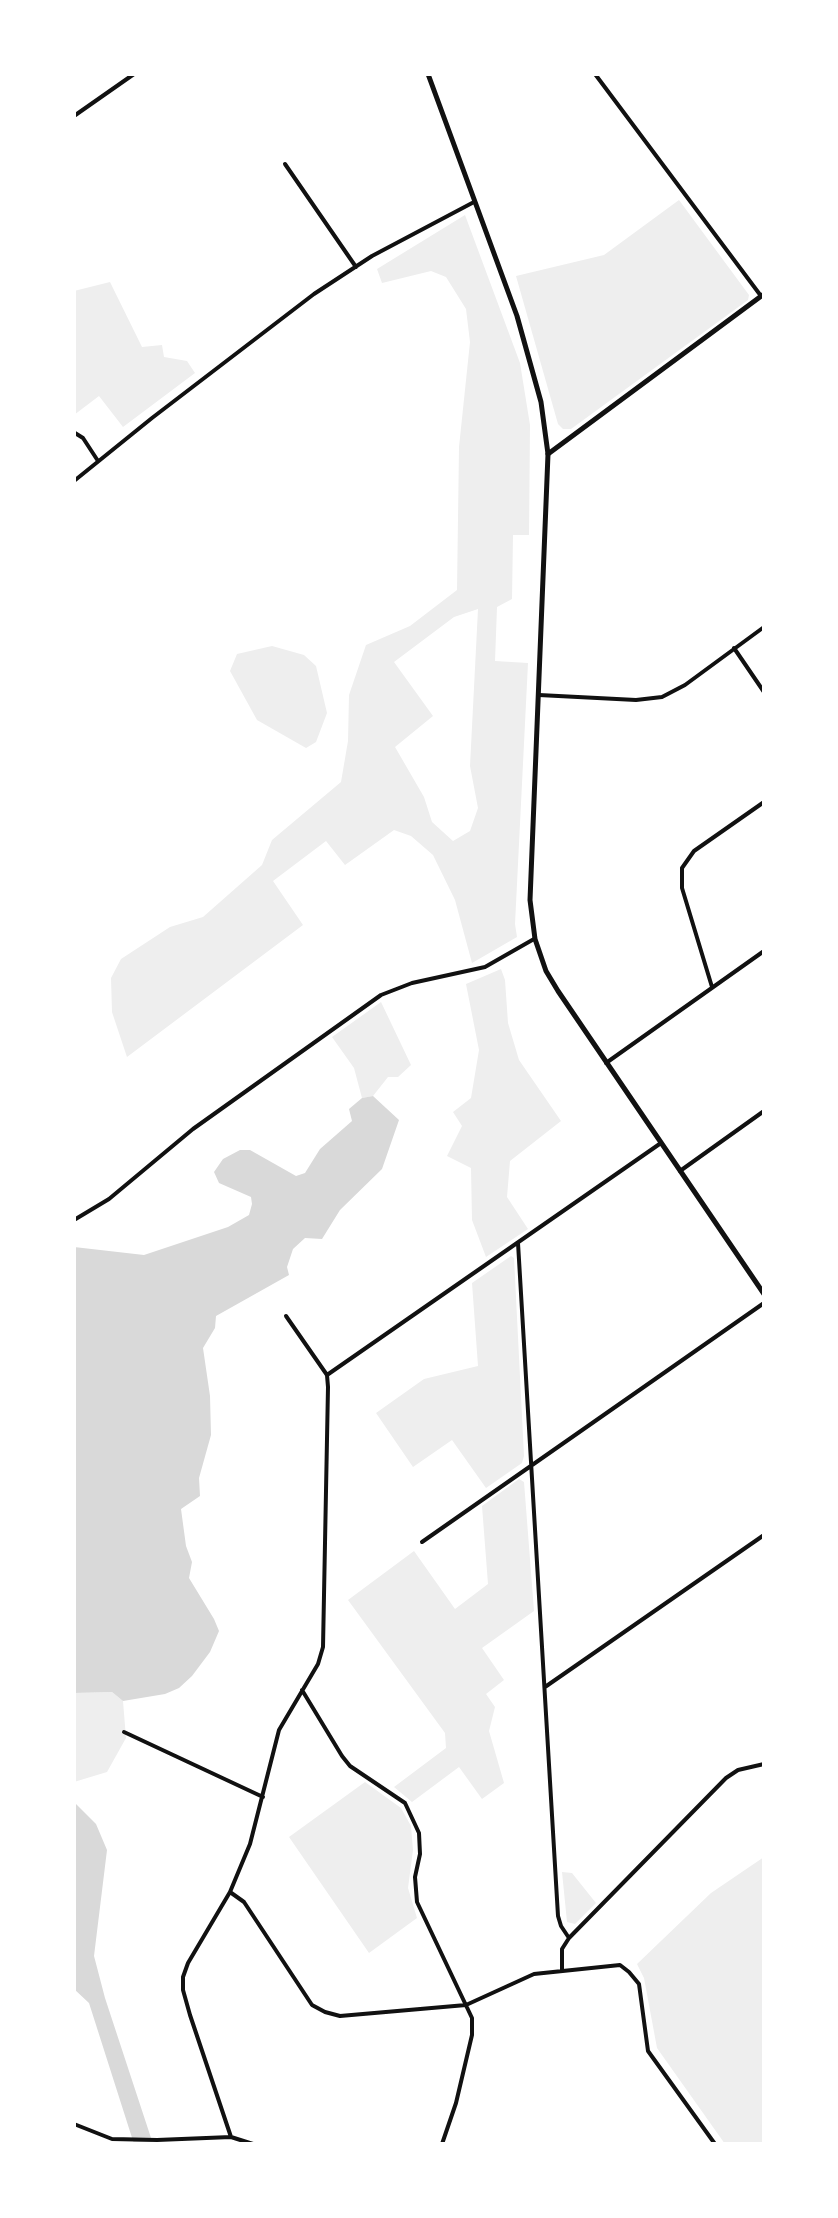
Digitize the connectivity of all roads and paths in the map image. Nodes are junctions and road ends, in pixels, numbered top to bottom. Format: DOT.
graph roads {
  1 [pos="134,74"];
  2 [pos="428,74"];
  3 [pos="595,74"];
  4 [pos="74,116"];
  5 [pos="285,164"];
  6 [pos="475,202"];
  7 [pos="356,267"];
  8 [pos="762,295"];
  9 [pos="75,433"];
  10 [pos="548,454"];
  11 [pos="98,461"];
  12 [pos="74,481"];
  13 [pos="764,627"];
  14 [pos="734,648"];
  15 [pos="764,692"];
  16 [pos="539,695"];
  17 [pos="764,802"];
  18 [pos="535,939"];
  19 [pos="764,951"];
  20 [pos="712,987"];
  21 [pos="606,1063"];
  22 [pos="764,1111"];
  23 [pos="661,1143"];
  24 [pos="680,1171"];
  25 [pos="74,1220"];
  26 [pos="518,1243"];
  27 [pos="762,1285"];
  28 [pos="764,1294"];
  29 [pos="764,1303"];
  30 [pos="286,1316"];
  31 [pos="327,1375"];
  32 [pos="530,1465"];
  33 [pos="764,1535"];
  34 [pos="422,1542"];
  35 [pos="545,1687"];
  36 [pos="302,1690"];
  37 [pos="124,1732"];
  38 [pos="764,1764"];
  39 [pos="263,1797"];
  40 [pos="230,1892"];
  41 [pos="569,1938"];
  42 [pos="562,1970"];
  43 [pos="466,2005"];
  44 [pos="74,2124"];
  45 [pos="231,2137"];
  46 [pos="253,2144"];
  47 [pos="442,2144"];
  48 [pos="715,2144"];
  1 -- 4 [label="street"];
  2 -- 6 [label="main road"];
  3 -- 8 [label="street"];
  5 -- 7 [label="street"];
  6 -- 7 [label="street"];
  6 -- 10 [label="main road"];
  7 -- 11 [label="street"];
  8 -- 10 [label="main road"];
  9 -- 11 [label="street"];
  10 -- 16 [label="main road"];
  11 -- 12 [label="street"];
  13 -- 14 [label="street"];
  14 -- 15 [label="street"];
  14 -- 16 [label="street"];
  16 -- 18 [label="main road"];
  17 -- 20 [label="street"];
  18 -- 21 [label="main road"];
  18 -- 25 [label="street"];
  19 -- 20 [label="street"];
  20 -- 21 [label="street"];
  21 -- 23 [label="main road"];
  22 -- 24 [label="street"];
  23 -- 24 [label="main road"];
  23 -- 26 [label="street"];
  24 -- 27 [label="main road"];
  26 -- 31 [label="street"];
  26 -- 32 [label="street"];
  27 -- 28 [label="main road"];
  29 -- 32 [label="street"];
  30 -- 31 [label="street"];
  31 -- 36 [label="street"];
  32 -- 34 [label="street"];
  32 -- 35 [label="street"];
  33 -- 35 [label="street"];
  35 -- 41 [label="street"];
  36 -- 39 [label="street"];
  36 -- 43 [label="street"];
  37 -- 39 [label="street"];
  38 -- 41 [label="street"];
  39 -- 40 [label="street"];
  40 -- 43 [label="street"];
  40 -- 45 [label="street"];
  41 -- 42 [label="street"];
  42 -- 43 [label="street"];
  42 -- 48 [label="street"];
  43 -- 47 [label="street"];
  44 -- 45 [label="street"];
  45 -- 46 [label="street"];
}
